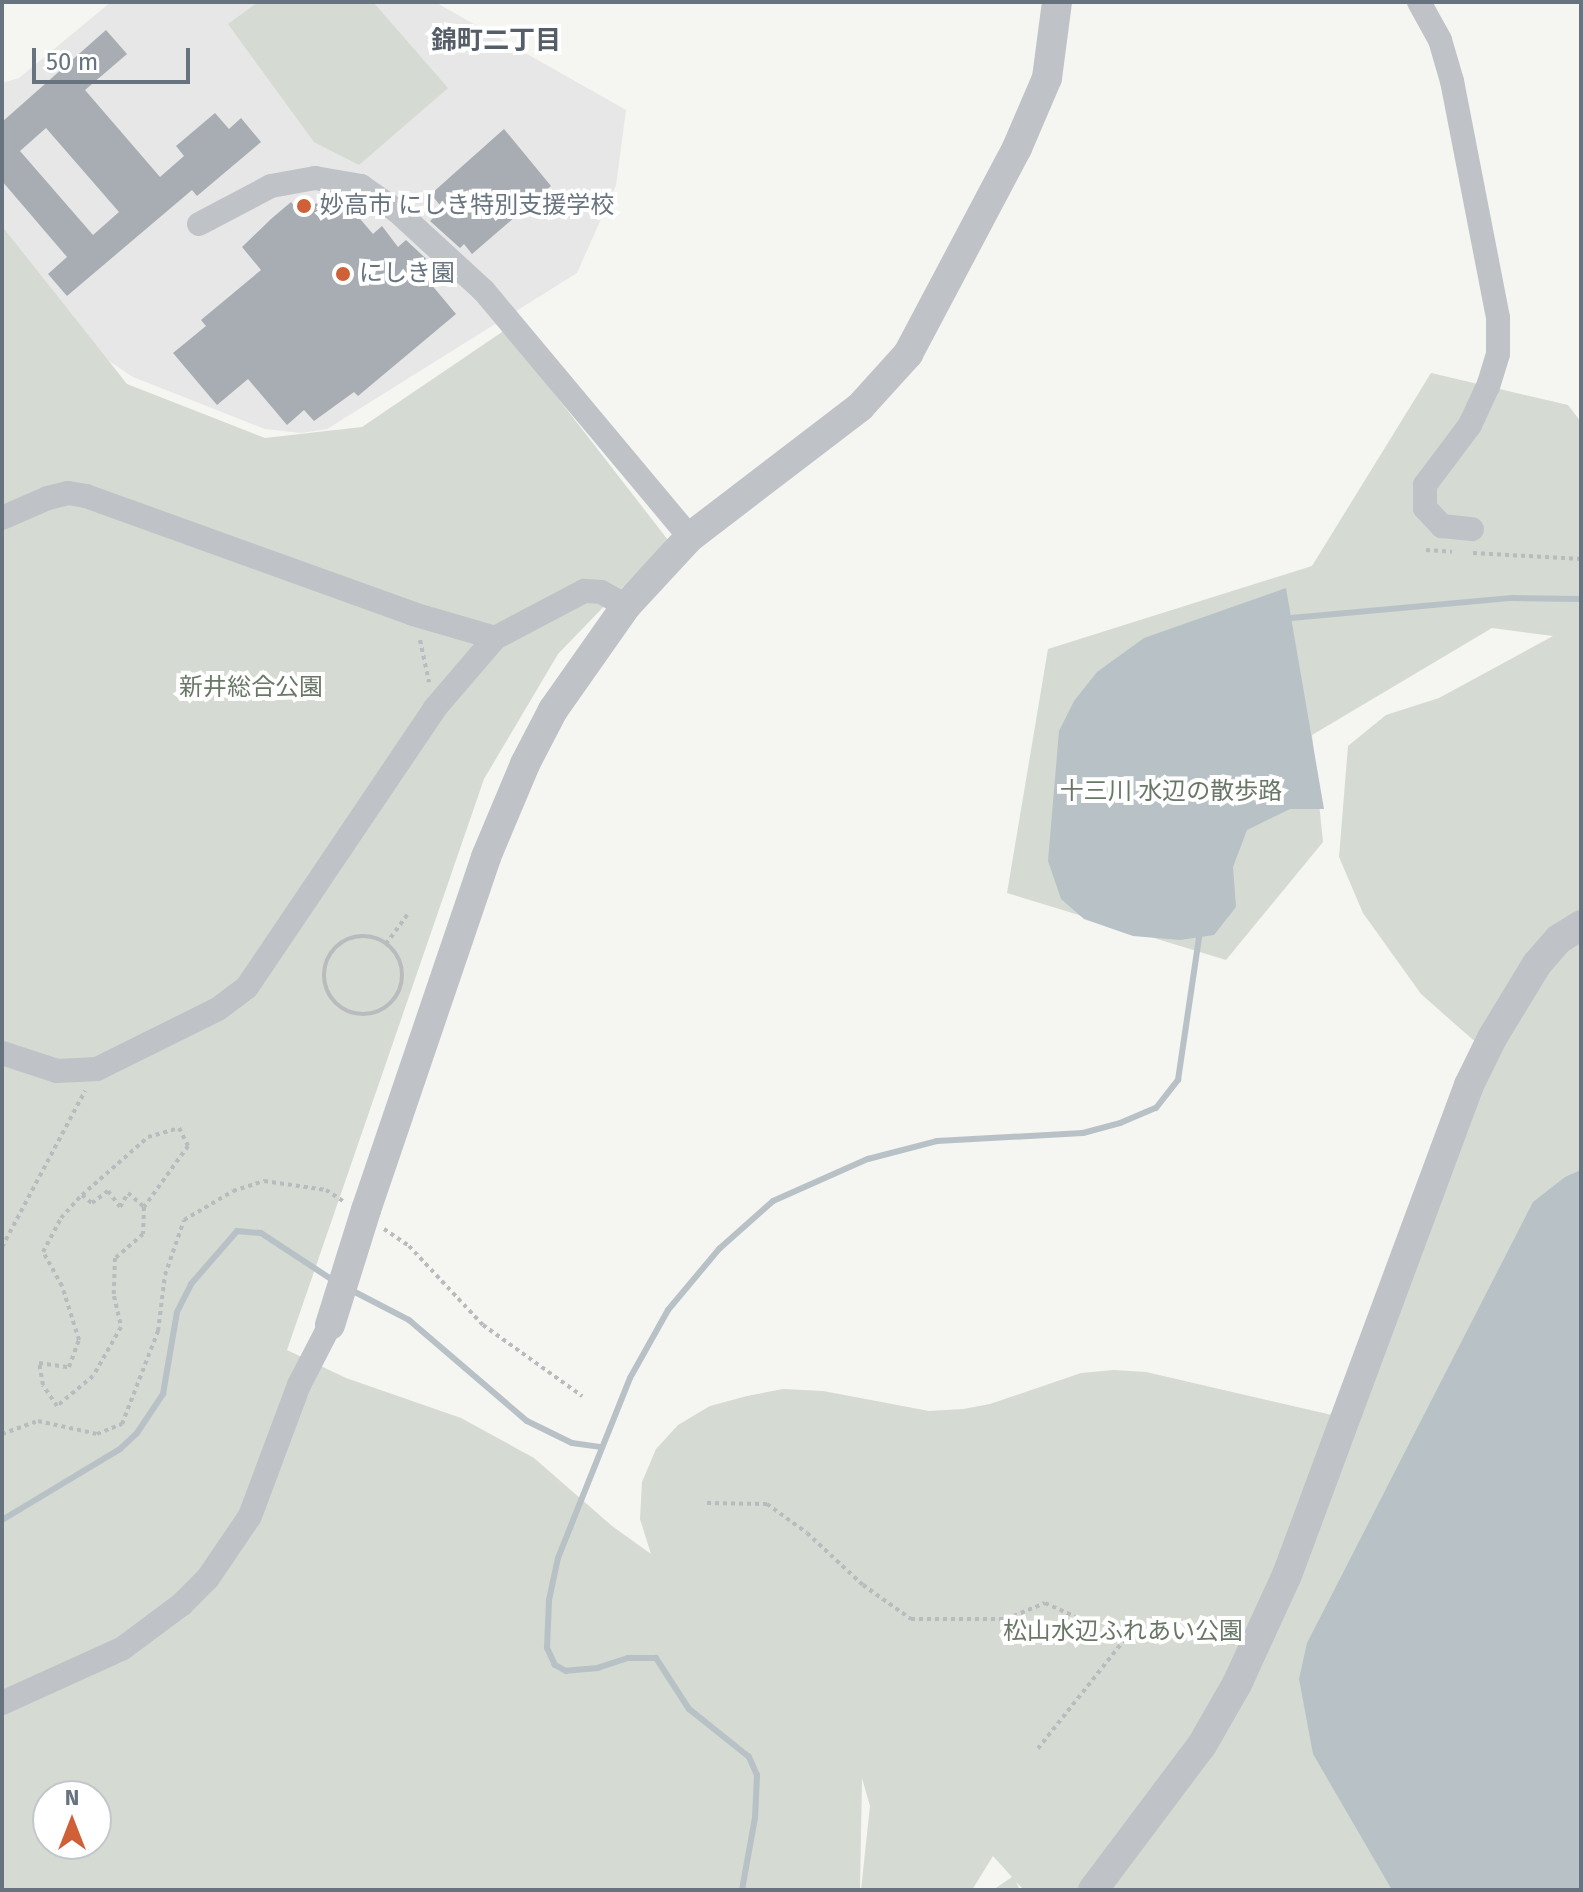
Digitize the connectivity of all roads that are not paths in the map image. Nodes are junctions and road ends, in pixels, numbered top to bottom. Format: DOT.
graph roads {
  1 [pos="1419,2"];
  2 [pos="1066,3"];
  3 [pos="199,224"];
  4 [pos="2,518"];
  5 [pos="690,537"];
  6 [pos="1472,541"];
  7 [pos="626,606"];
  8 [pos="495,638"];
  9 [pos="1581,925"];
  10 [pos="2,1053"];
  11 [pos="330,1325"];
  12 [pos="2,1703"];
  13 [pos="1093,1890"];
  1 -- 6 [label="street"];
  2 -- 5 [label="street"];
  3 -- 5 [label="street"];
  4 -- 8 [label="street"];
  5 -- 7 [label="street"];
  7 -- 8 [label="street"];
  7 -- 11 [label="street, bridge"];
  8 -- 10 [label="street"];
  9 -- 13 [label="street"];
  11 -- 12 [label="street"];
}
